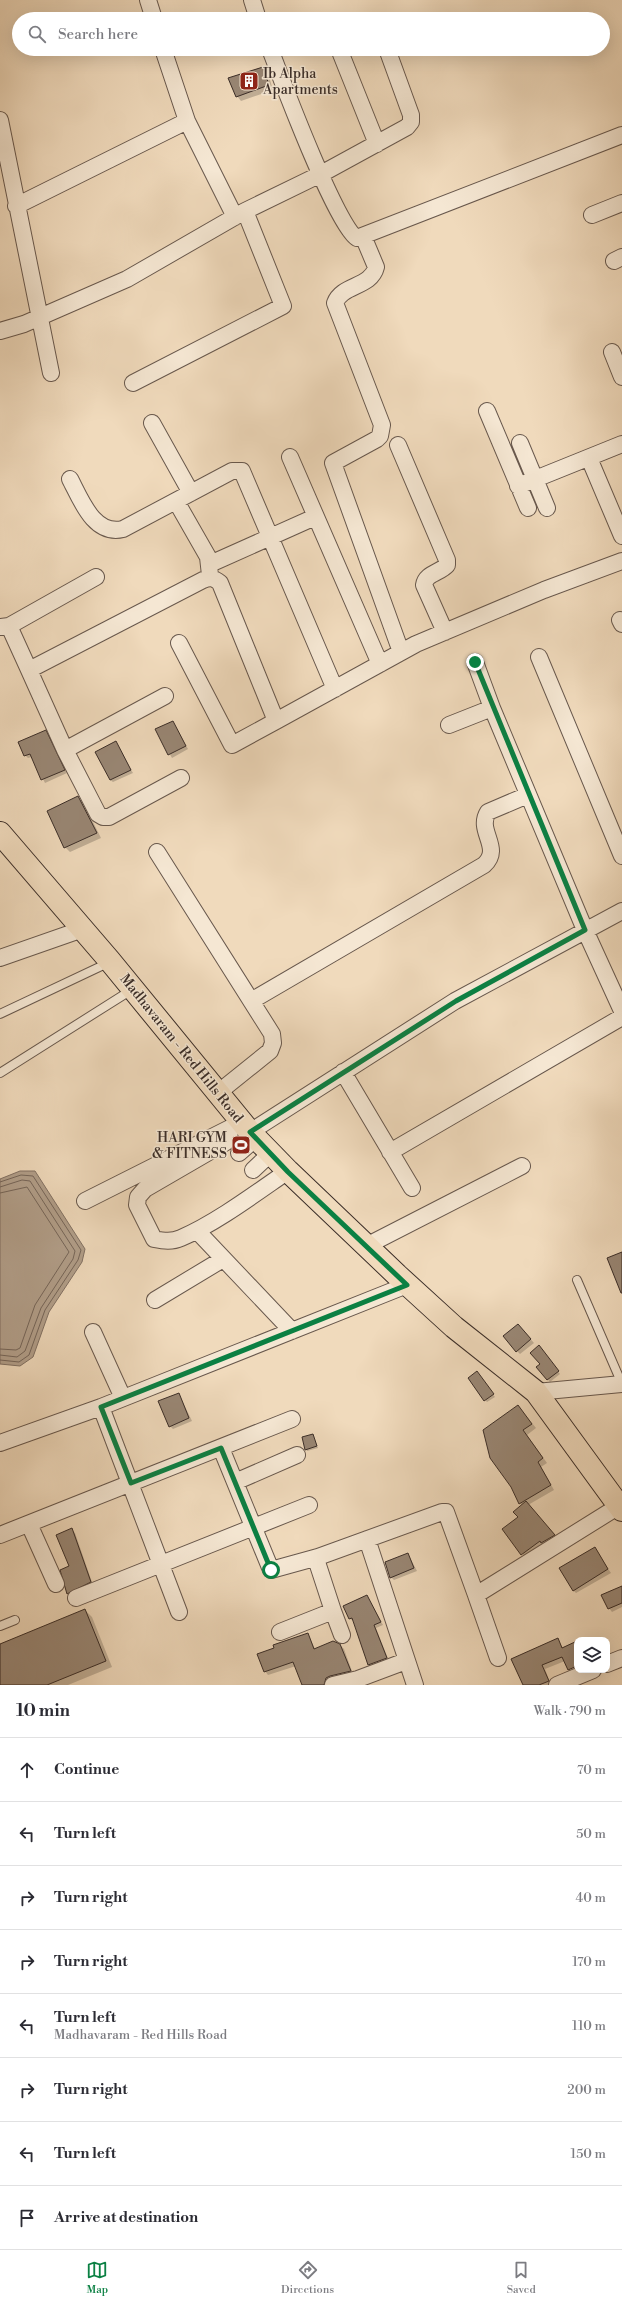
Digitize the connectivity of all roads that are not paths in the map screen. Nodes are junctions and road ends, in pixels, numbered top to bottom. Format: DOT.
graph roads {
  1 [pos="148,0"];
  2 [pos="252,0"];
  3 [pos="152,12"];
  4 [pos="256,12"];
  5 [pos="165,56"];
  6 [pos="273,56"];
  7 [pos="342,56"];
  8 [pos="390,56"];
  9 [pos="0,120"];
  10 [pos="187,121"];
  11 [pos="622,135"];
  12 [pos="377,144"];
  13 [pos="321,174"];
  14 [pos="622,203"];
  15 [pos="16,206"];
  16 [pos="240,214"];
  17 [pos="592,215"];
  18 [pos="363,236"];
  19 [pos="40,317"];
  20 [pos="0,331"];
  21 [pos="612,352"];
  22 [pos="51,373"];
  23 [pos="622,377"];
  24 [pos="133,383"];
  25 [pos="487,411"];
  26 [pos="152,423"];
  27 [pos="520,443"];
  28 [pos="622,444"];
  29 [pos="398,445"];
  30 [pos="290,457"];
  31 [pos="589,458"];
  32 [pos="535,479"];
  33 [pos="70,480"];
  34 [pos="518,486"];
  35 [pos="191,494"];
  36 [pos="176,501"];
  37 [pos="528,508"];
  38 [pos="547,508"];
  39 [pos="316,517"];
  40 [pos="622,536"];
  41 [pos="270,538"];
  42 [pos="622,561"];
  43 [pos="209,571"];
  44 [pos="96,577"];
  45 [pos="4,627"];
  46 [pos="445,632"];
  47 [pos="179,643"];
  48 [pos="401,652"];
  49 [pos="539,657"];
  50 [pos="475,662"];
  51 [pos="380,664"];
  52 [pos="29,670"];
  53 [pos="335,689"];
  54 [pos="165,696"];
  55 [pos="492,708"];
  56 [pos="276,721"];
  57 [pos="449,725"];
  58 [pos="65,750"];
  59 [pos="180,778"];
  60 [pos="528,795"];
  61 [pos="0,834"];
  62 [pos="157,852"];
  63 [pos="622,856"];
  64 [pos="622,911"];
  65 [pos="83,929"];
  66 [pos="585,930"];
  67 [pos="0,958"];
  68 [pos="110,961"];
  69 [pos="133,989"];
  70 [pos="251,1001"];
  71 [pos="621,1007"];
  72 [pos="0,1014"];
  73 [pos="343,1072"];
  74 [pos="0,1073"];
  75 [pos="219,1092"];
  76 [pos="250,1134"];
  77 [pos="390,1152"];
  78 [pos="239,1153"];
  79 [pos="522,1166"];
  80 [pos="253,1170"];
  81 [pos="288,1172"];
  82 [pos="412,1188"];
  83 [pos="85,1201"];
  84 [pos="200,1234"];
  85 [pos="366,1246"];
  86 [pos="223,1259"];
  87 [pos="577,1280"];
  88 [pos="407,1285"];
  89 [pos="155,1300"];
  90 [pos="292,1331"];
  91 [pos="94,1332"];
  92 [pos="622,1384"];
  93 [pos="536,1392"];
  94 [pos="123,1398"];
  95 [pos="101,1407"];
  96 [pos="292,1419"];
  97 [pos="0,1443"];
  98 [pos="221,1448"];
  99 [pos="297,1455"];
  100 [pos="235,1482"];
  101 [pos="131,1483"];
  102 [pos="309,1505"];
  103 [pos="620,1508"];
  104 [pos="29,1524"];
  105 [pos="253,1527"];
  106 [pos="0,1535"];
  107 [pos="367,1539"];
  108 [pos="318,1557"];
  109 [pos="161,1564"];
  110 [pos="56,1584"];
  111 [pos="476,1595"];
  112 [pos="76,1598"];
  113 [pos="333,1611"];
  114 [pos="179,1612"];
  115 [pos="15,1620"];
  116 [pos="0,1626"];
  117 [pos="280,1632"];
  118 [pos="342,1635"];
  119 [pos="498,1658"];
  120 [pos="622,1658"];
  121 [pos="406,1660"];
  122 [pos="610,1663"];
  123 [pos="586,1673"];
  124 [pos="333,1685"];
  125 [pos="415,1685"];
  126 [pos="557,1685"];
  1 -- 3 [label="street"];
  2 -- 4 [label="street"];
  5 -- 10 [label="street"];
  6 -- 13 [label="street"];
  7 -- 12 [label="street"];
  8 -- 12 [label="street"];
  9 -- 15 [label="street"];
  10 -- 15 [label="street"];
  10 -- 16 [label="street"];
  11 -- 18 [label="street"];
  12 -- 13 [label="street"];
  13 -- 16 [label="street"];
  13 -- 18 [label="street"];
  14 -- 17 [label="street"];
  15 -- 19 [label="street"];
  16 -- 19 [label="street"];
  16 -- 24 [label="street"];
  18 -- 48 [label="street"];
  19 -- 20 [label="street"];
  19 -- 22 [label="street"];
  21 -- 23 [label="street"];
  25 -- 34 [label="street"];
  26 -- 35 [label="street"];
  27 -- 32 [label="street"];
  28 -- 31 [label="street"];
  29 -- 46 [label="street"];
  30 -- 39 [label="street"];
  31 -- 32 [label="street"];
  31 -- 40 [label="street"];
  32 -- 34 [label="street"];
  32 -- 38 [label="street"];
  33 -- 36 [label="street"];
  34 -- 37 [label="street"];
  35 -- 36 [label="street"];
  35 -- 41 [label="street"];
  36 -- 43 [label="street"];
  39 -- 41 [label="street"];
  39 -- 51 [label="street"];
  41 -- 43 [label="street"];
  41 -- 53 [label="street"];
  42 -- 46 [label="street"];
  43 -- 52 [label="street"];
  43 -- 56 [label="street"];
  44 -- 45 [label="street"];
  45 -- 52 [label="street"];
  46 -- 48 [label="street"];
  47 -- 56 [label="street"];
  48 -- 51 [label="street"];
  49 -- 63 [label="street"];
  50 -- 55 [label="street"];
  51 -- 53 [label="street"];
  52 -- 58 [label="street"];
  53 -- 56 [label="street"];
  54 -- 58 [label="street"];
  55 -- 57 [label="street"];
  55 -- 60 [label="street"];
  58 -- 59 [label="street"];
  60 -- 66 [label="street"];
  60 -- 70 [label="street"];
  61 -- 65 [label="main road, Madhavaram - Red Hills Road"];
  62 -- 70 [label="street"];
  64 -- 66 [label="street"];
  65 -- 67 [label="street"];
  65 -- 68 [label="main road, Madhavaram - Red Hills Road"];
  66 -- 71 [label="street"];
  66 -- 73 [label="street"];
  68 -- 69 [label="main road, Madhavaram - Red Hills Road"];
  68 -- 72 [label="lane"];
  69 -- 74 [label="lane"];
  69 -- 75 [label="main road, Madhavaram - Red Hills Road"];
  70 -- 75 [label="street"];
  71 -- 77 [label="street"];
  73 -- 76 [label="street"];
  73 -- 77 [label="street"];
  75 -- 76 [label="main road, Madhavaram - Red Hills Road"];
  76 -- 78 [label="street"];
  76 -- 80 [label="street"];
  76 -- 81 [label="main road, Madhavaram - Red Hills Road"];
  76 -- 81 [label="street"];
  76 -- 83 [label="street"];
  77 -- 82 [label="street"];
  79 -- 85 [label="street"];
  81 -- 85 [label="main road, Madhavaram - Red Hills Road"];
  84 -- 86 [label="street"];
  85 -- 88 [label="main road, Madhavaram - Red Hills Road"];
  86 -- 89 [label="street"];
  86 -- 90 [label="street"];
  87 -- 92 [label="lane"];
  88 -- 90 [label="street"];
  88 -- 93 [label="main road, Madhavaram - Red Hills Road"];
  90 -- 94 [label="street"];
  91 -- 94 [label="street"];
  92 -- 93 [label="street"];
  93 -- 103 [label="main road, Madhavaram - Red Hills Road"];
  94 -- 95 [label="street"];
  95 -- 97 [label="street"];
  95 -- 101 [label="street"];
  96 -- 98 [label="street"];
  98 -- 100 [label="street"];
  98 -- 101 [label="street"];
  99 -- 100 [label="street"];
  100 -- 105 [label="street"];
  101 -- 104 [label="street"];
  101 -- 109 [label="street"];
  102 -- 105 [label="street"];
  103 -- 111 [label="street"];
  104 -- 106 [label="street"];
  104 -- 110 [label="street"];
  105 -- 108 [label="street"];
  105 -- 109 [label="street"];
  107 -- 108 [label="street"];
  107 -- 111 [label="street"];
  107 -- 121 [label="street"];
  108 -- 113 [label="street"];
  109 -- 112 [label="street"];
  109 -- 114 [label="street"];
  111 -- 119 [label="street"];
  113 -- 117 [label="street"];
  113 -- 118 [label="street"];
  115 -- 116 [label="lane"];
  120 -- 122 [label="street"];
  121 -- 124 [label="street"];
  121 -- 125 [label="street"];
  123 -- 126 [label="street"];
}
